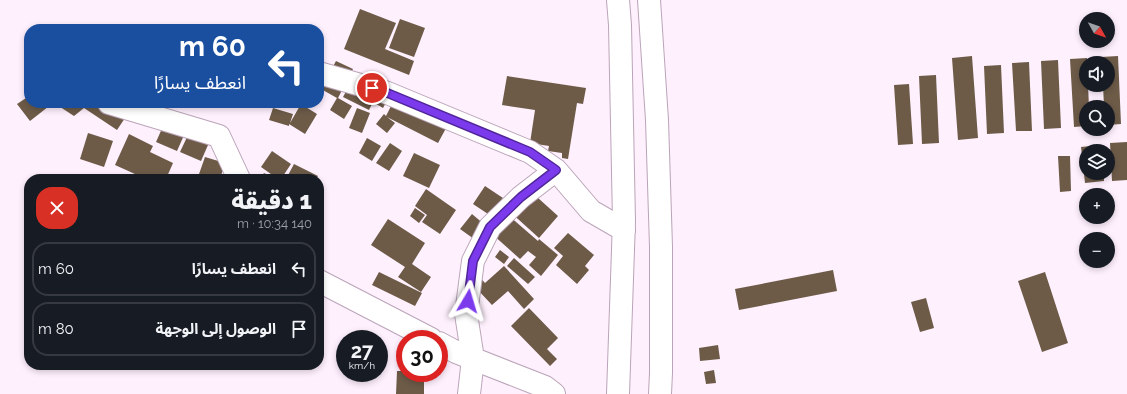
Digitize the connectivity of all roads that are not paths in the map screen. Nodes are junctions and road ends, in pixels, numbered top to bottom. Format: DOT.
graph roads {
  1 [pos="618,0"];
  2 [pos="649,0"];
  3 [pos="324,74"];
  4 [pos="126,108"];
  5 [pos="556,170"];
  6 [pos="237,174"];
  7 [pos="624,230"];
  8 [pos="324,284"];
  9 [pos="414,330"];
  10 [pos="448,348"];
  11 [pos="473,358"];
  12 [pos="469,394"];
  13 [pos="554,394"];
  14 [pos="618,394"];
  15 [pos="660,394"];
  1 -- 7 [label="main road"];
  2 -- 15 [label="main road"];
  3 -- 5 [label="main road"];
  4 -- 6 [label="main road"];
  5 -- 7 [label="main road"];
  5 -- 11 [label="main road"];
  7 -- 14 [label="main road"];
  8 -- 9 [label="main road"];
  10 -- 11 [label="main road"];
  11 -- 12 [label="main road"];
  11 -- 13 [label="main road"];
}
